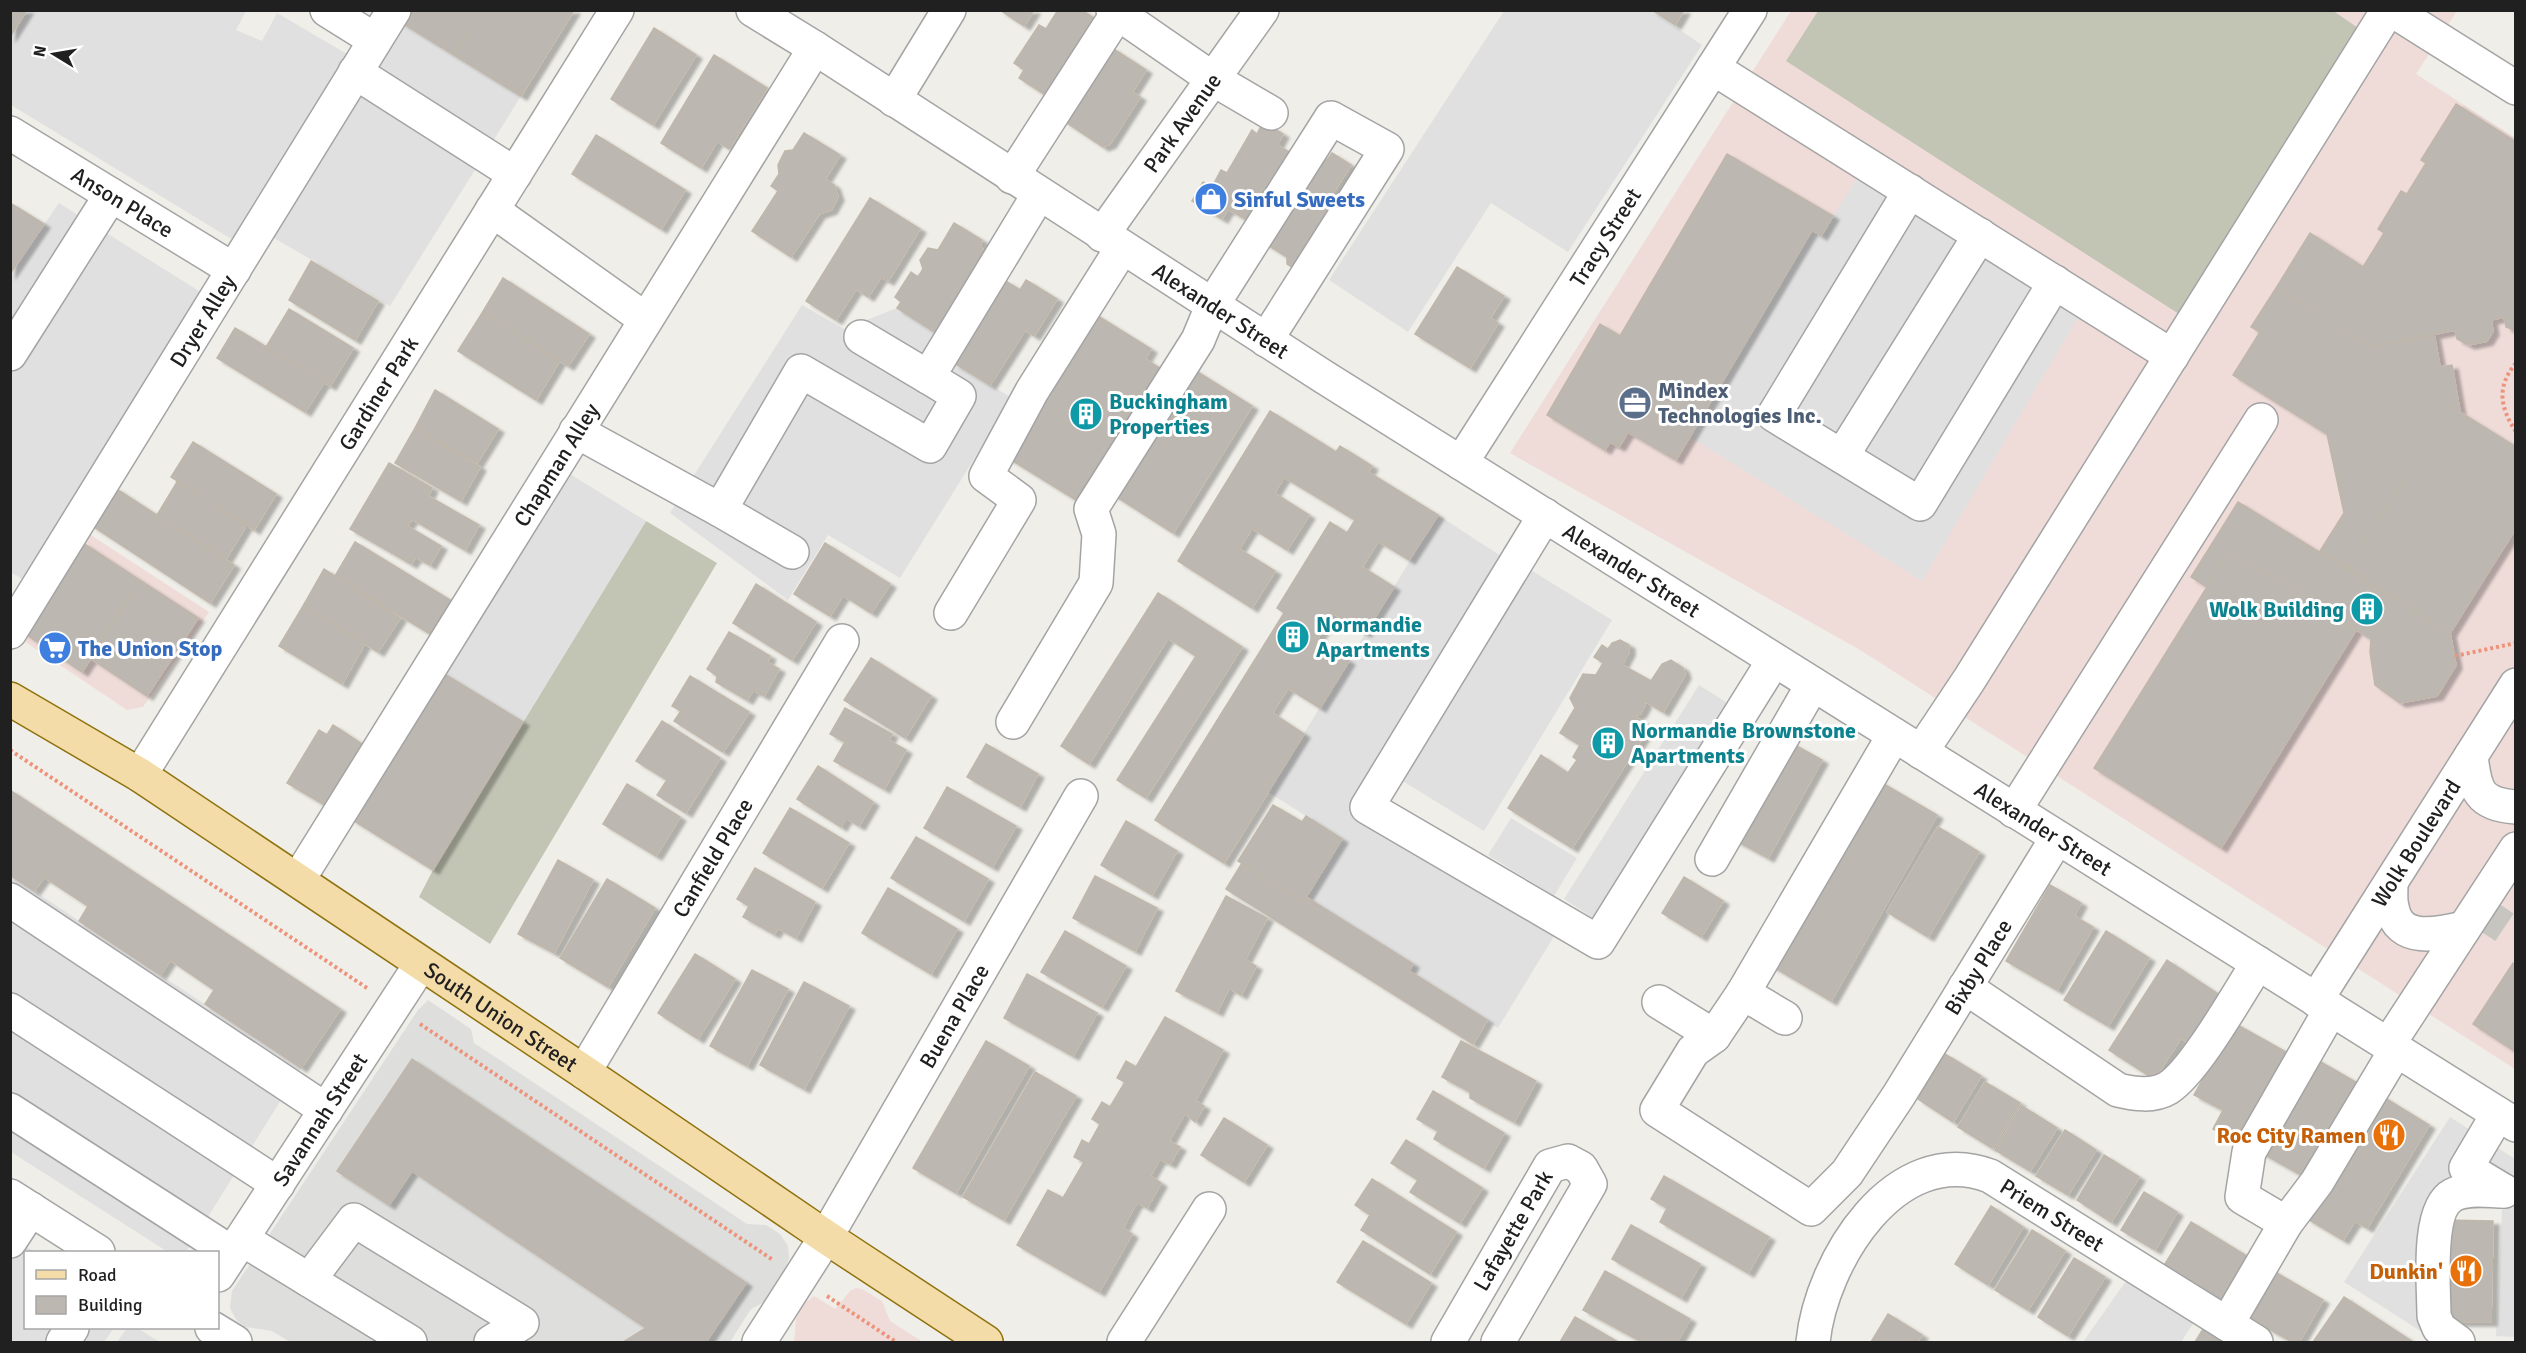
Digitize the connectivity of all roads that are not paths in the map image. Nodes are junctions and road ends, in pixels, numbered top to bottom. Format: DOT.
graph roads {
  1 [pos="327,10"];
  2 [pos="394,10"];
  3 [pos="617,10"];
  4 [pos="949,10"];
  5 [pos="1262,10"];
  6 [pos="1750,10"];
  7 [pos="2390,10"];
  8 [pos="1115,12"];
  9 [pos="769,14"];
  10 [pos="375,40"];
  11 [pos="815,48"];
  12 [pos="1713,68"];
  13 [pos="355,72"];
  14 [pos="1213,79"];
  15 [pos="2516,88"];
  16 [pos="894,100"];
  17 [pos="1271,113"];
  18 [pos="10,133"];
  19 [pos="515,174"];
  20 [pos="1012,177"];
  21 [pos="1910,191"];
  22 [pos="1039,194"];
  23 [pos="111,195"];
  24 [pos="492,210"];
  25 [pos="1980,235"];
  26 [pos="1112,242"];
  27 [pos="234,270"];
  28 [pos="2055,282"];
  29 [pos="1213,304"];
  30 [pos="645,319"];
  31 [pos="861,337"];
  32 [pos="1266,340"];
  33 [pos="10,354"];
  34 [pos="2172,356"];
  35 [pos="928,377"];
  36 [pos="2260,420"];
  37 [pos="576,431"];
  38 [pos="1842,456"];
  39 [pos="1461,463"];
  40 [pos="720,510"];
  41 [pos="1545,516"];
  42 [pos="792,552"];
  43 [pos="951,613"];
  44 [pos="10,632"];
  45 [pos="842,641"];
  46 [pos="1774,660"];
  47 [pos="1813,684"];
  48 [pos="2516,685"];
  49 [pos="10,699"];
  50 [pos="1013,722"];
  51 [pos="1894,735"];
  52 [pos="1921,752"];
  53 [pos="2471,756"];
  54 [pos="140,775"];
  55 [pos="1081,796"];
  56 [pos="2516,807"];
  57 [pos="2014,811"];
  58 [pos="2057,838"];
  59 [pos="2516,849"];
  60 [pos="1712,860"];
  61 [pos="298,880"];
  62 [pos="2391,883"];
  63 [pos="10,900"];
  64 [pos="2464,928"];
  65 [pos="2258,963"];
  66 [pos="421,964"];
  67 [pos="1965,987"];
  68 [pos="1743,993"];
  69 [pos="1659,1002"];
  70 [pos="2324,1005"];
  71 [pos="10,1010"];
  72 [pos="1785,1018"];
  73 [pos="1714,1036"];
  74 [pos="2392,1048"];
  75 [pos="584,1072"];
  76 [pos="10,1110"];
  77 [pos="326,1110"];
  78 [pos="2507,1120"];
  79 [pos="278,1184"];
  80 [pos="2510,1195"];
  81 [pos="21,1202"];
  82 [pos="1209,1209"];
  83 [pos="2286,1223"];
  84 [pos="826,1237"];
  85 [pos="10,1241"];
  86 [pos="96,1251"];
  87 [pos="230,1256"];
  88 [pos="309,1281"];
  89 [pos="1467,1308"];
  90 [pos="2227,1324"];
  91 [pos="71,1329"];
  92 [pos="214,1329"];
  93 [pos="1502,1337"];
  94 [pos="63,1342"];
  95 [pos="235,1342"];
  96 [pos="410,1342"];
  97 [pos="491,1342"];
  98 [pos="759,1342"];
  99 [pos="986,1342"];
  100 [pos="1124,1342"];
  101 [pos="1448,1342"];
  102 [pos="1813,1342"];
  103 [pos="2256,1342"];
  104 [pos="2458,1342"];
  1 -- 10 [label="street"];
  2 -- 10 [label="street, Dryer Alley"];
  3 -- 19 [label="street, Gardiner Park"];
  4 -- 16 [label="street"];
  5 -- 14 [label="street, Park Avenue"];
  6 -- 12 [label="street, Tracy Street"];
  7 -- 15 [label="street"];
  7 -- 34 [label="street"];
  8 -- 14 [label="street"];
  8 -- 20 [label="street"];
  9 -- 11 [label="street, Alexander Street"];
  10 -- 13 [label="street, Dryer Alley"];
  11 -- 16 [label="street, Alexander Street"];
  11 -- 30 [label="street, Chapman Alley"];
  12 -- 21 [label="street"];
  12 -- 39 [label="street, Tracy Street"];
  13 -- 19 [label="street"];
  13 -- 27 [label="street, Dryer Alley"];
  14 -- 17 [label="street"];
  14 -- 26 [label="street, Park Avenue"];
  16 -- 20 [label="street, Alexander Street"];
  18 -- 23 [label="street, Anson Place"];
  19 -- 24 [label="street, Gardiner Park"];
  20 -- 22 [label="street, Alexander Street"];
  21 -- 25 [label="street"];
  21 -- 38 [label="street"];
  22 -- 26 [label="street, Alexander Street"];
  22 -- 35 [label="street"];
  23 -- 27 [label="street, Anson Place"];
  23 -- 33 [label="street"];
  24 -- 30 [label="street"];
  24 -- 54 [label="street, Gardiner Park"];
  25 -- 28 [label="street"];
  25 -- 38 [label="street"];
  26 -- 29 [label="street, Alexander Street"];
  26 -- 43 [label="street, Park Avenue"];
  27 -- 44 [label="street, Dryer Alley"];
  28 -- 34 [label="street"];
  28 -- 38 [label="street"];
  29 -- 32 [label="street, Alexander Street"];
  29 -- 32 [label="street"];
  29 -- 50 [label="street"];
  30 -- 37 [label="street, Chapman Alley"];
  31 -- 35 [label="street"];
  32 -- 39 [label="street, Alexander Street"];
  34 -- 52 [label="street"];
  35 -- 40 [label="street"];
  36 -- 57 [label="street"];
  37 -- 40 [label="street"];
  37 -- 61 [label="street, Chapman Alley"];
  39 -- 41 [label="street, Alexander Street"];
  40 -- 42 [label="street"];
  41 -- 46 [label="street, Alexander Street"];
  41 -- 46 [label="street"];
  45 -- 75 [label="street, Canfield Place"];
  46 -- 47 [label="street, Alexander Street"];
  47 -- 51 [label="street, Alexander Street"];
  47 -- 60 [label="street"];
  48 -- 53 [label="street, Wolk Boulevard"];
  49 -- 54 [label="main road, South Union Street"];
  51 -- 52 [label="street, Alexander Street"];
  51 -- 68 [label="street"];
  52 -- 57 [label="street, Alexander Street"];
  53 -- 56 [label="street"];
  53 -- 62 [label="street, Wolk Boulevard"];
  54 -- 61 [label="main road, South Union Street"];
  55 -- 84 [label="street, Buena Place"];
  57 -- 58 [label="street, Alexander Street"];
  58 -- 65 [label="street, Alexander Street"];
  58 -- 67 [label="street, Bixby Place"];
  59 -- 64 [label="street"];
  61 -- 66 [label="main road, South Union Street"];
  62 -- 64 [label="street"];
  62 -- 70 [label="street, Wolk Boulevard"];
  63 -- 77 [label="street"];
  64 -- 74 [label="street"];
  65 -- 67 [label="street"];
  65 -- 70 [label="street, Alexander Street"];
  66 -- 75 [label="main road, South Union Street"];
  66 -- 77 [label="street, Savannah Street"];
  67 -- 73 [label="street, Bixby Place"];
  68 -- 72 [label="street"];
  68 -- 73 [label="street"];
  69 -- 73 [label="street"];
  70 -- 74 [label="street, Alexander Street"];
  70 -- 83 [label="street, Wolk Boulevard"];
  71 -- 79 [label="street"];
  74 -- 78 [label="street, Alexander Street"];
  74 -- 83 [label="street"];
  75 -- 84 [label="main road, South Union Street"];
  76 -- 87 [label="street"];
  77 -- 79 [label="street, Savannah Street"];
  78 -- 80 [label="street"];
  79 -- 87 [label="street, Savannah Street"];
  80 -- 104 [label="street"];
  81 -- 85 [label="street"];
  81 -- 86 [label="street"];
  82 -- 100 [label="street"];
  83 -- 90 [label="street"];
  84 -- 98 [label="street, Buena Place"];
  84 -- 99 [label="main road, South Union Street"];
  87 -- 88 [label="street"];
  88 -- 96 [label="street"];
  88 -- 97 [label="street"];
  89 -- 93 [label="street"];
  89 -- 93 [label="street, Lafayette Park"];
  89 -- 101 [label="street, Lafayette Park"];
  90 -- 102 [label="street, Priem Street"];
  90 -- 103 [label="street, Priem Street"];
  91 -- 94 [label="street"];
  92 -- 95 [label="street"];
}
